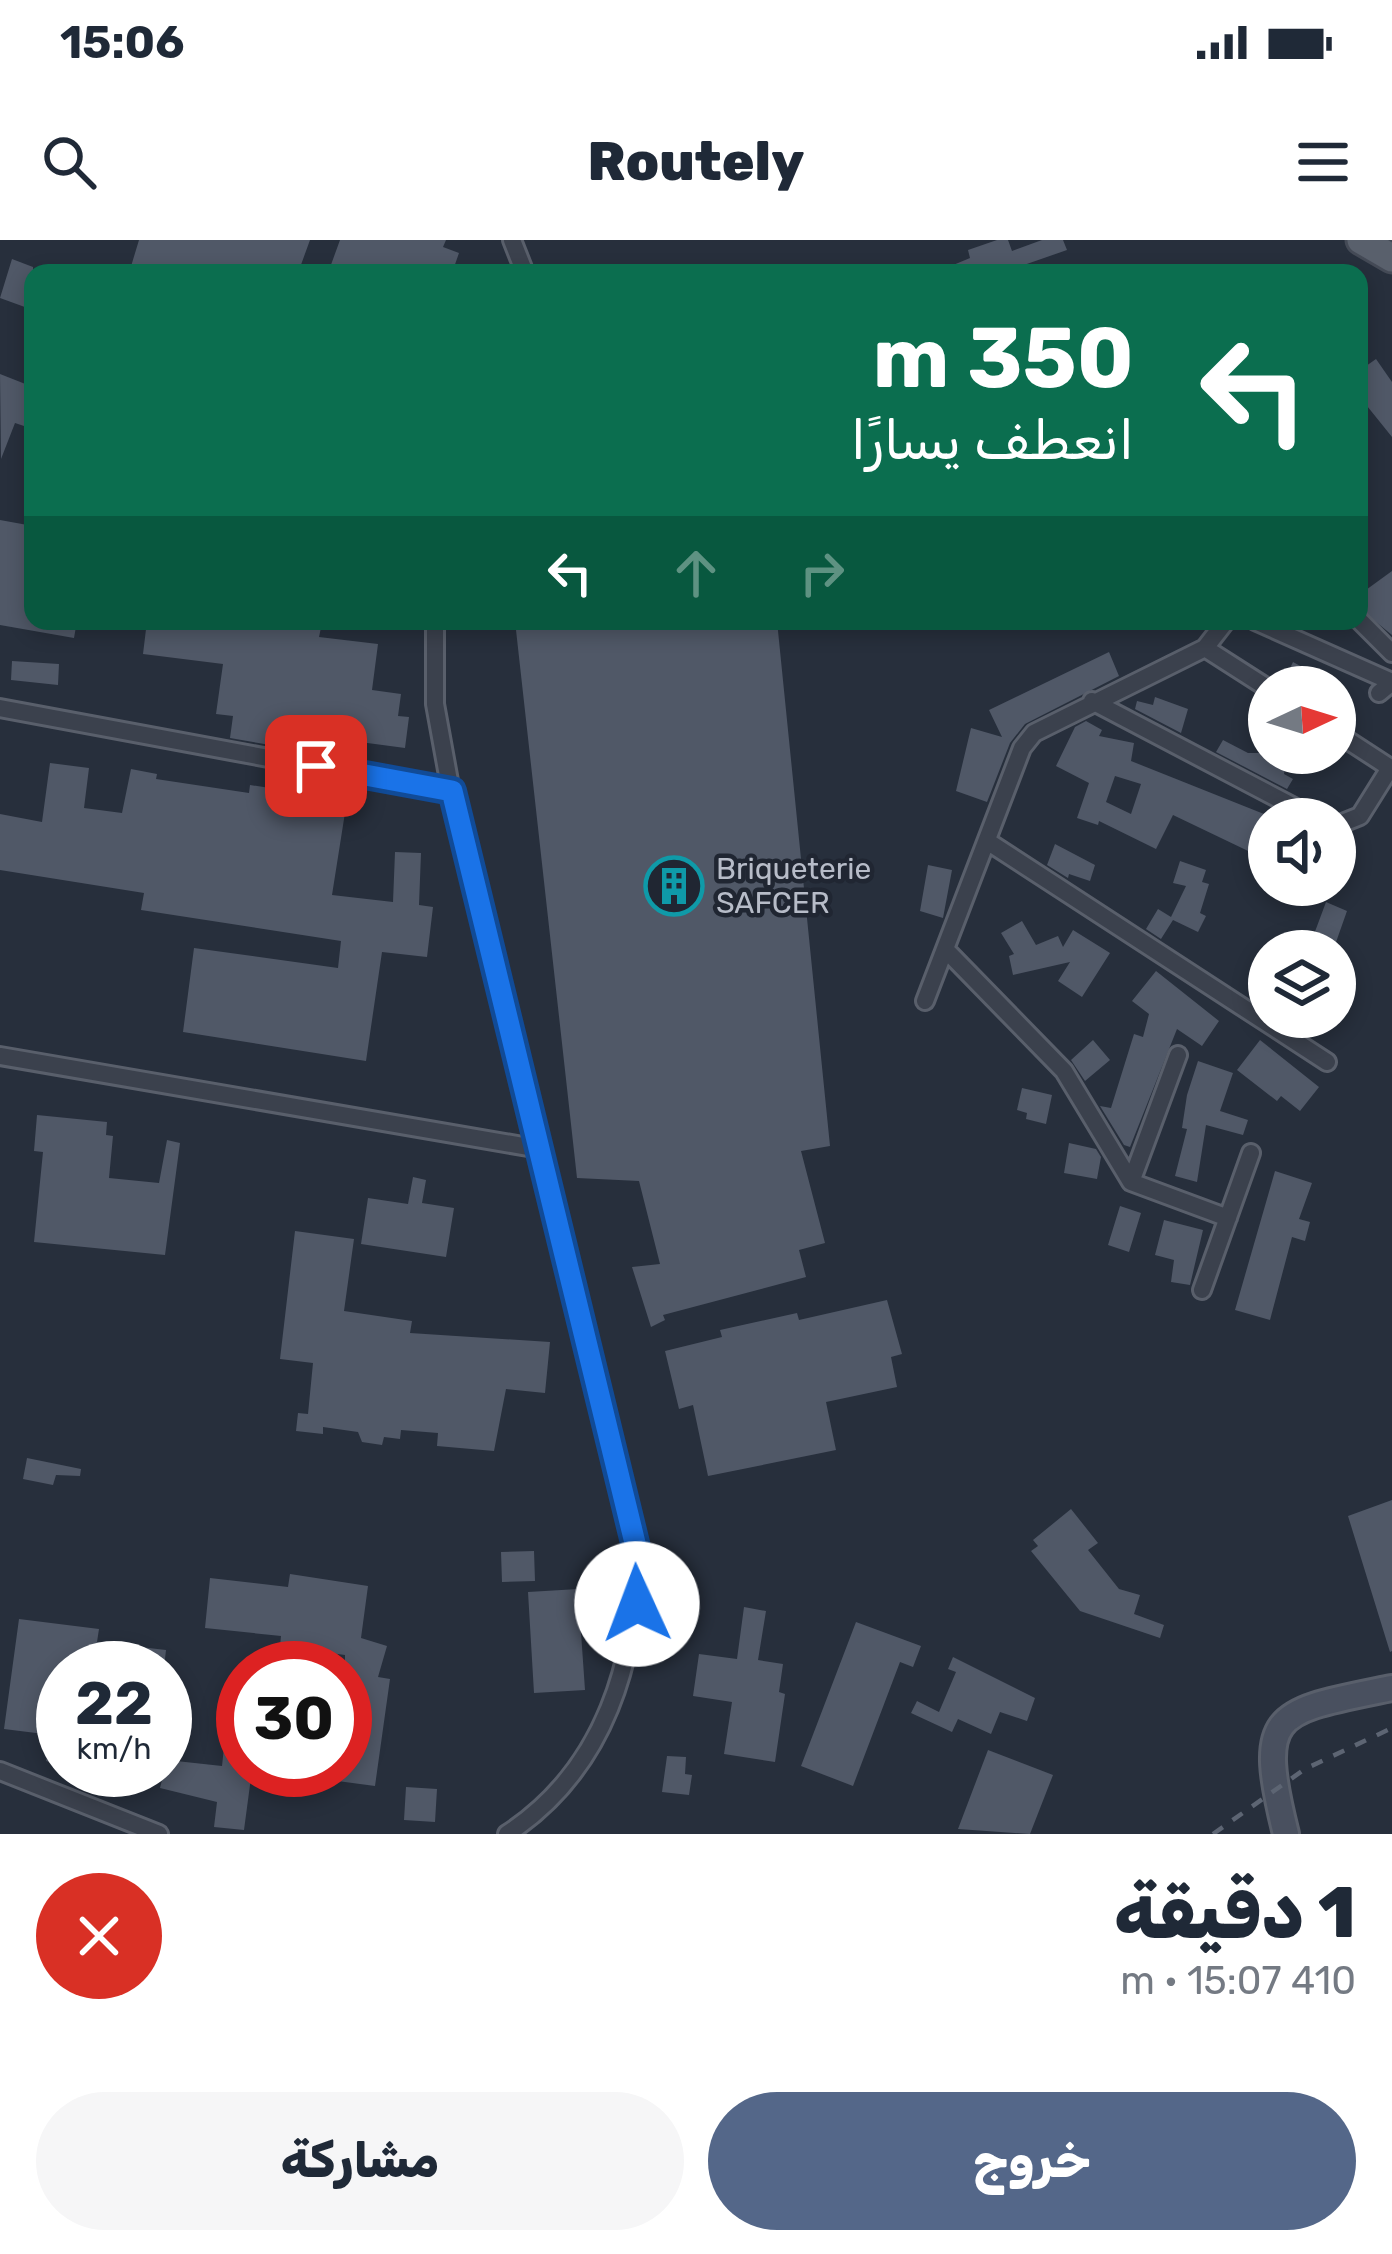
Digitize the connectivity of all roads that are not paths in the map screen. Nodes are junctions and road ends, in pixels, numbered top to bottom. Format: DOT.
graph roads {
  1 [pos="1368,629"];
  2 [pos="436,630"];
  3 [pos="1219,630"];
  4 [pos="1275,630"];
  5 [pos="1205,648"];
  6 [pos="1392,653"];
  7 [pos="1248,676"];
  8 [pos="1379,694"];
  9 [pos="1091,701"];
  10 [pos="0,708"];
  11 [pos="1356,746"];
  12 [pos="1391,768"];
  13 [pos="452,791"];
  14 [pos="1277,798"];
  15 [pos="1356,818"];
  16 [pos="987,842"];
  17 [pos="946,950"];
  18 [pos="926,1001"];
  19 [pos="1178,1055"];
  20 [pos="0,1056"];
  21 [pos="1328,1062"];
  22 [pos="539,1149"];
  23 [pos="1251,1153"];
  24 [pos="1131,1182"];
  25 [pos="1228,1218"];
  26 [pos="1202,1290"];
  27 [pos="1392,1688"];
  28 [pos="0,1771"];
  29 [pos="159,1834"];
  30 [pos="507,1834"];
  31 [pos="1286,1834"];
  1 -- 6 [label="street"];
  2 -- 13 [label="street"];
  3 -- 5 [label="street"];
  4 -- 8 [label="street"];
  5 -- 7 [label="street"];
  5 -- 9 [label="street"];
  9 -- 14 [label="street"];
  9 -- 16 [label="street"];
  10 -- 13 [label="street"];
  11 -- 12 [label="street"];
  12 -- 15 [label="street"];
  13 -- 22 [label="street"];
  16 -- 17 [label="street"];
  16 -- 21 [label="street"];
  17 -- 18 [label="street"];
  17 -- 24 [label="street"];
  19 -- 24 [label="street"];
  20 -- 22 [label="street"];
  22 -- 30 [label="street"];
  23 -- 25 [label="street"];
  24 -- 25 [label="street"];
  25 -- 26 [label="street"];
  27 -- 31 [label="main road"];
  28 -- 29 [label="street"];
}
